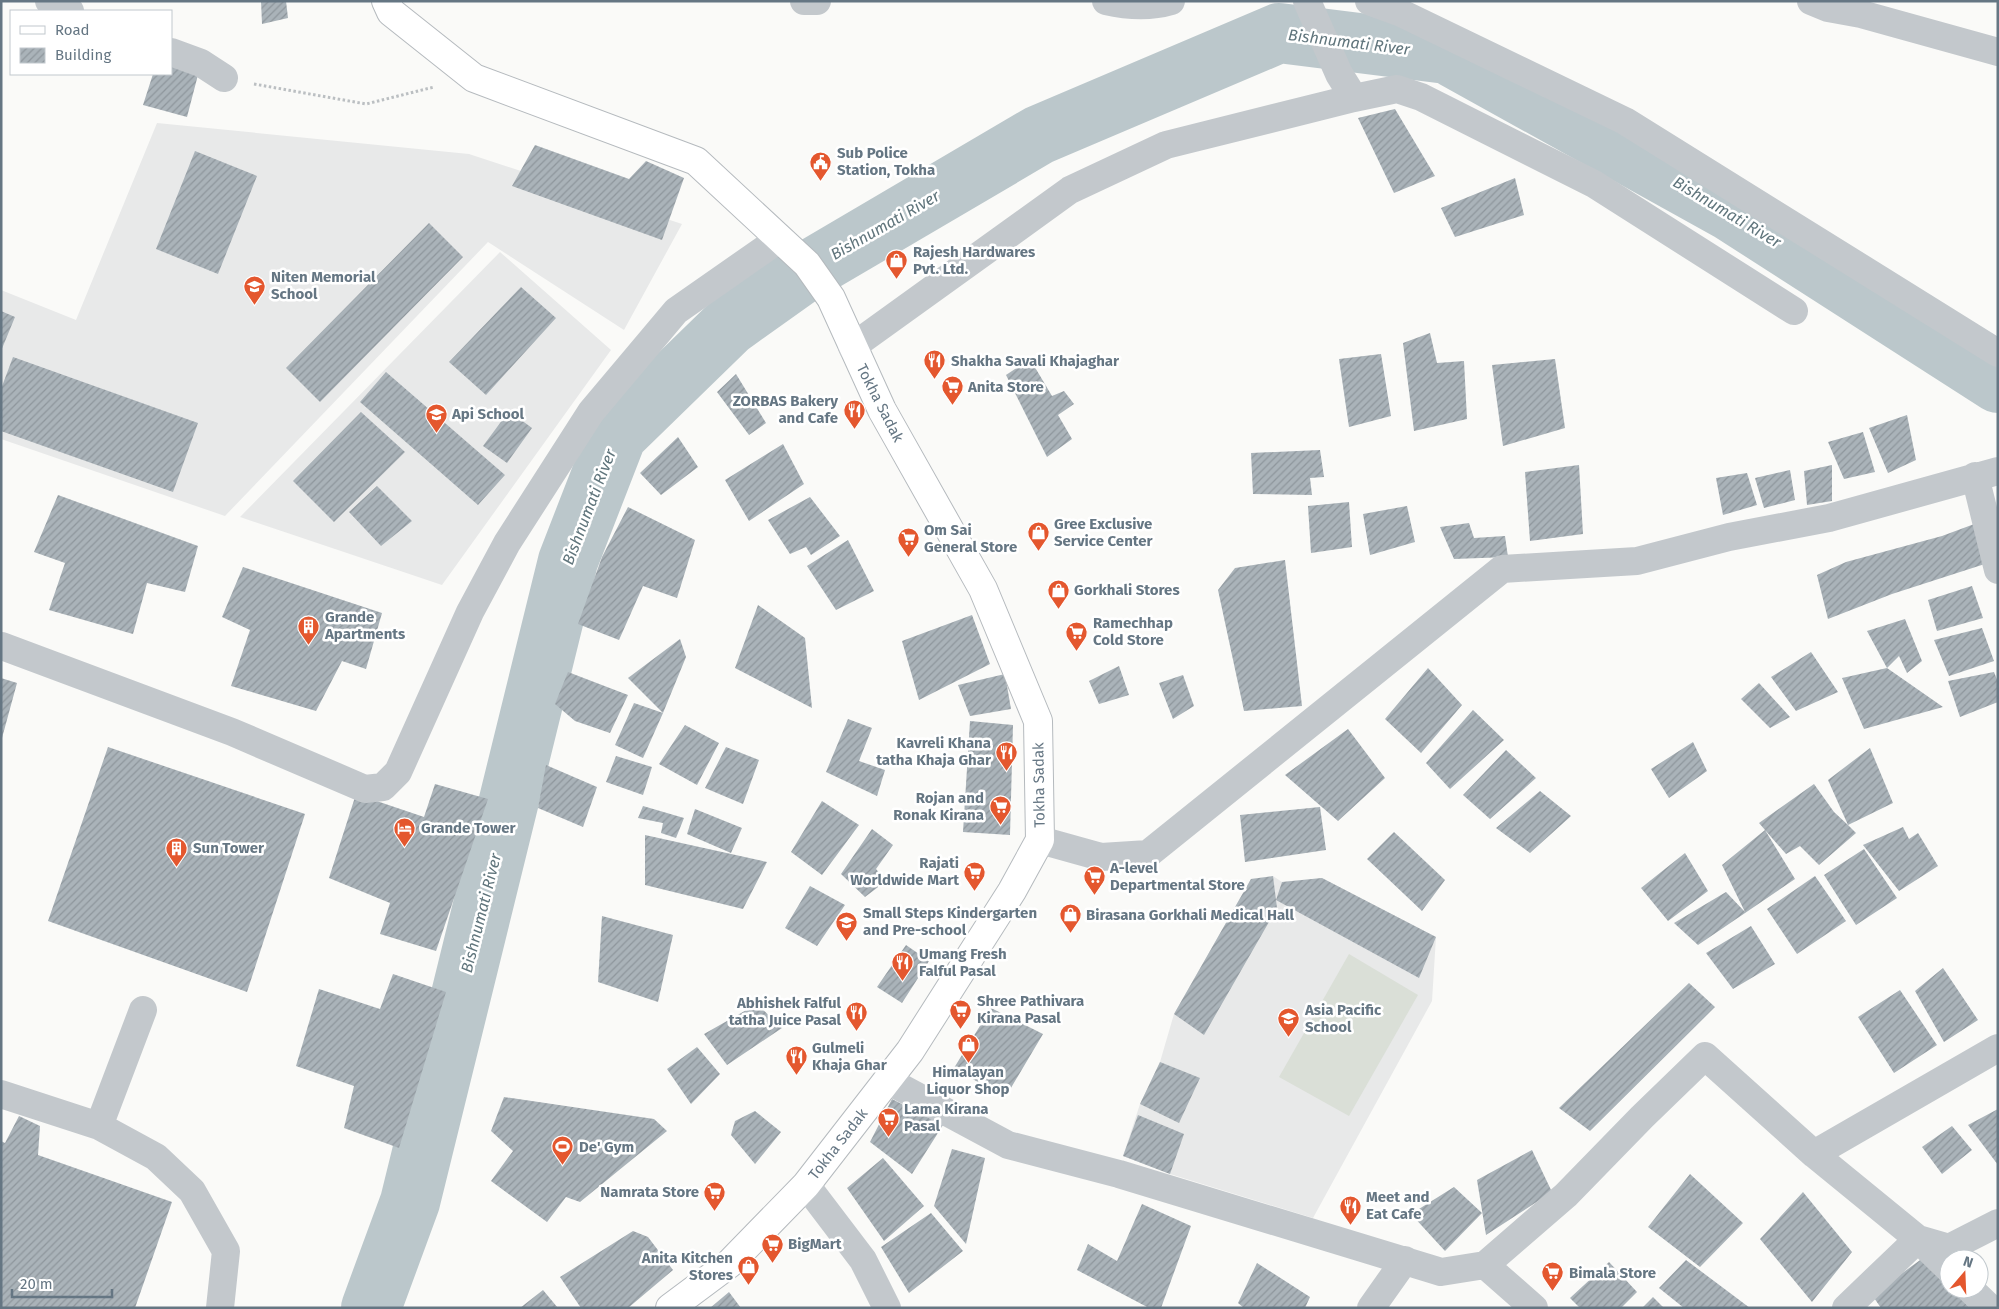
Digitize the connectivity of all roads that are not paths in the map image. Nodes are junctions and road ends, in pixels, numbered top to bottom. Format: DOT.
graph roads {
  1 [pos="49,1"];
  2 [pos="386,1"];
  3 [pos="804,1"];
  4 [pos="817,1"];
  5 [pos="1106,1"];
  6 [pos="1172,1"];
  7 [pos="1368,1"];
  8 [pos="1811,1"];
  9 [pos="1307,2"];
  10 [pos="68,10"];
  11 [pos="172,52"];
  12 [pos="1998,52"];
  13 [pos="224,78"];
  14 [pos="1354,98"];
  15 [pos="780,239"];
  16 [pos="1794,311"];
  17 [pos="852,347"];
  18 [pos="1998,353"];
  19 [pos="1986,473"];
  20 [pos="1998,570"];
  21 [pos="2,646"];
  22 [pos="1040,840"];
  23 [pos="143,1010"];
  24 [pos="1998,1048"];
  25 [pos="887,1080"];
  26 [pos="1,1094"];
  27 [pos="99,1126"];
  28 [pos="1814,1154"];
  29 [pos="806,1185"];
  30 [pos="1998,1223"];
  31 [pos="1918,1240"];
  32 [pos="1405,1260"];
  33 [pos="1939,1260"];
  34 [pos="1485,1265"];
  35 [pos="1981,1299"];
  36 [pos="220,1308"];
  37 [pos="670,1308"];
  38 [pos="887,1308"];
  39 [pos="1371,1308"];
  40 [pos="1534,1308"];
  41 [pos="1846,1308"];
  42 [pos="1990,1308"];
  1 -- 10 [label="street"];
  2 -- 15 [label="main road, Tokha Sadak"];
  3 -- 4 [label="street"];
  5 -- 6 [label="street"];
  7 -- 18 [label="street"];
  8 -- 12 [label="street"];
  9 -- 14 [label="street"];
  11 -- 13 [label="street"];
  14 -- 16 [label="street"];
  14 -- 17 [label="street"];
  15 -- 17 [label="main road, Tokha Sadak"];
  15 -- 21 [label="street"];
  17 -- 22 [label="main road, Tokha Sadak"];
  19 -- 20 [label="street"];
  19 -- 22 [label="street"];
  22 -- 25 [label="main road, Tokha Sadak"];
  23 -- 27 [label="street"];
  24 -- 28 [label="street"];
  25 -- 29 [label="main road, Tokha Sadak"];
  25 -- 32 [label="street"];
  26 -- 27 [label="street"];
  27 -- 36 [label="street"];
  28 -- 31 [label="street"];
  28 -- 34 [label="street"];
  29 -- 37 [label="main road, Tokha Sadak"];
  29 -- 38 [label="street"];
  30 -- 31 [label="street"];
  31 -- 33 [label="street"];
  31 -- 41 [label="street"];
  32 -- 34 [label="street"];
  32 -- 39 [label="street"];
  34 -- 40 [label="street"];
  35 -- 42 [label="street"];
}
